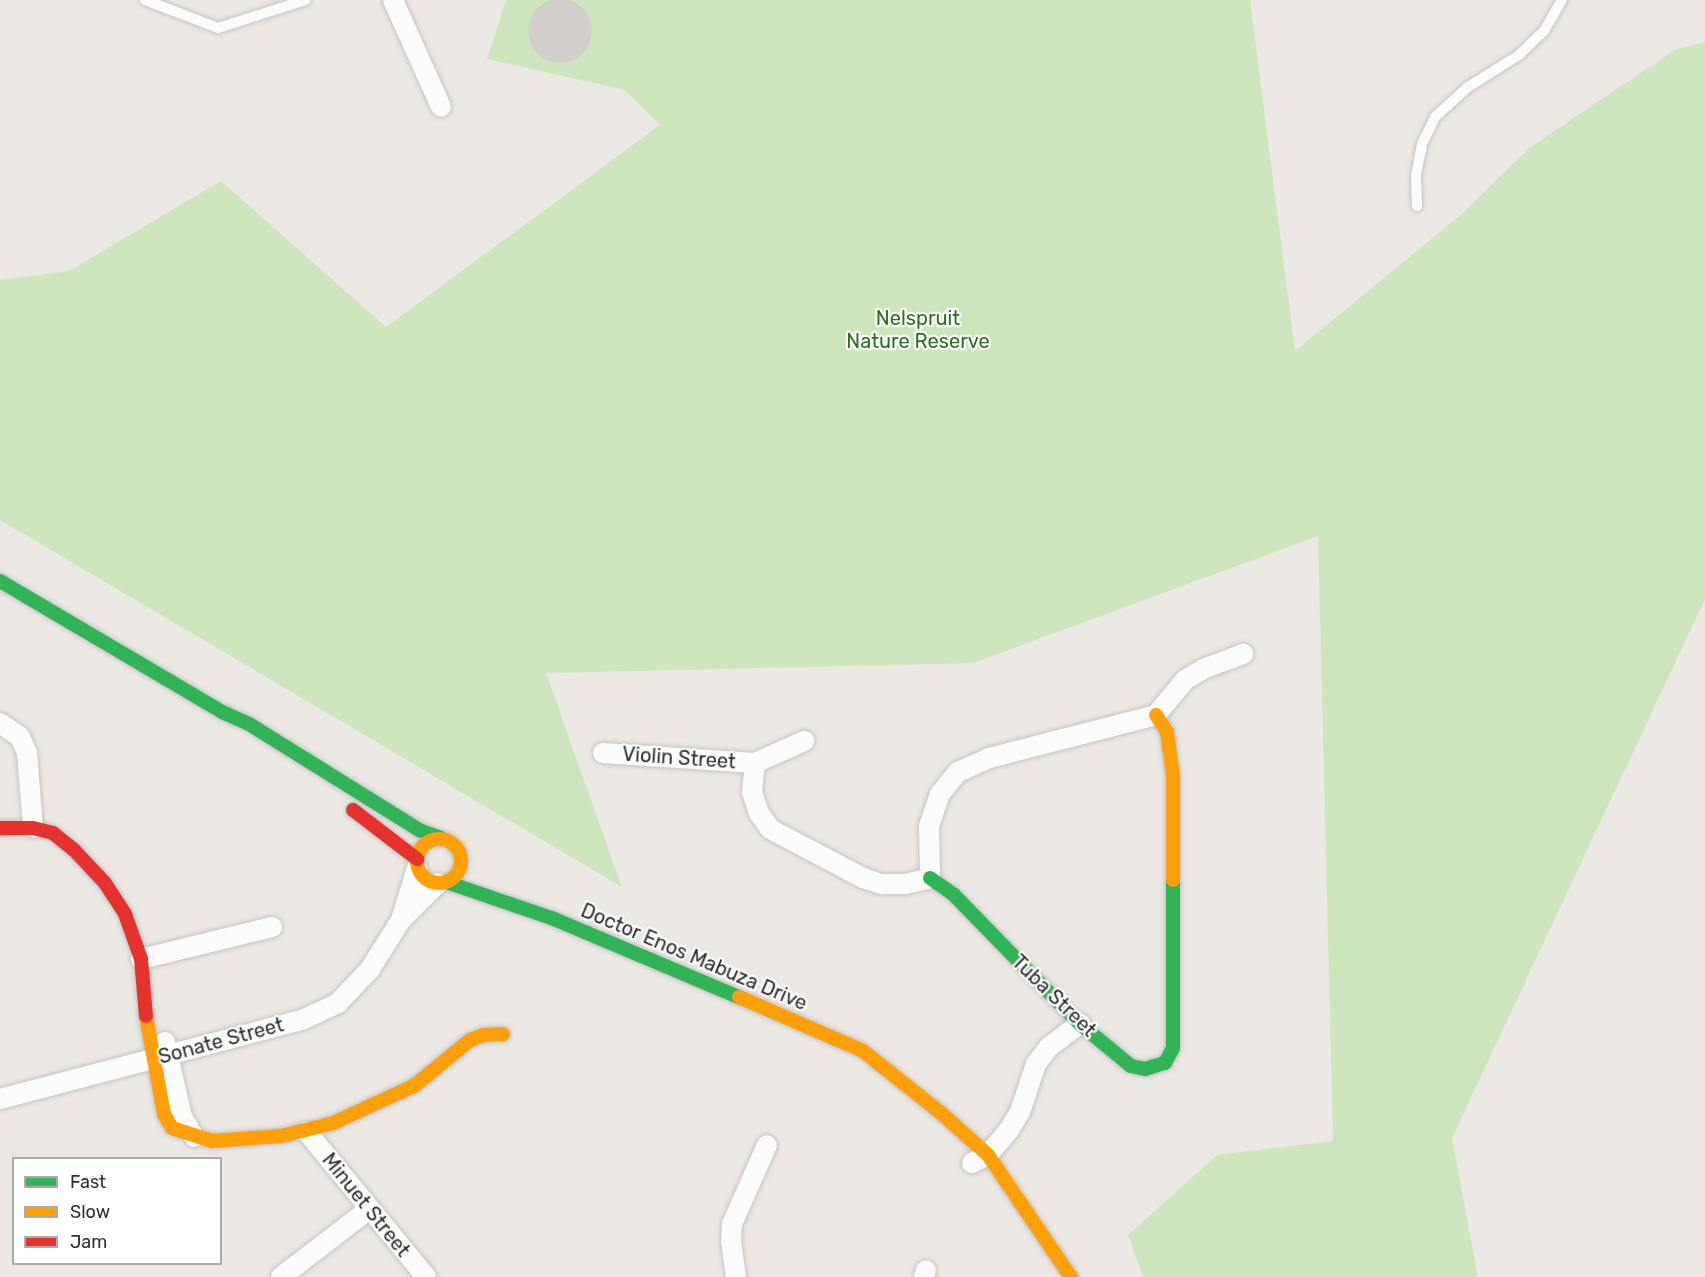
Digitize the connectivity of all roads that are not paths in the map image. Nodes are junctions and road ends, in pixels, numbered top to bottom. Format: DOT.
graph roads {
  1 [pos="145,0"];
  2 [pos="306,0"];
  3 [pos="393,0"];
  4 [pos="1562,0"];
  5 [pos="441,107"];
  6 [pos="1416,206"];
  7 [pos="0,581"];
  8 [pos="1243,654"];
  9 [pos="222,712"];
  10 [pos="1156,715"];
  11 [pos="0,723"];
  12 [pos="804,741"];
  13 [pos="603,753"];
  14 [pos="755,762"];
  15 [pos="308,778"];
  16 [pos="344,803"];
  17 [pos="0,828"];
  18 [pos="33,828"];
  19 [pos="441,838"];
  20 [pos="461,854"];
  21 [pos="417,864"];
  22 [pos="477,868"];
  23 [pos="930,878"];
  24 [pos="442,883"];
  25 [pos="501,886"];
  26 [pos="554,919"];
  27 [pos="401,920"];
  28 [pos="272,927"];
  29 [pos="141,966"];
  30 [pos="1080,1024"];
  31 [pos="818,1031"];
  32 [pos="502,1034"];
  33 [pos="161,1057"];
  34 [pos="845,1058"];
  35 [pos="0,1099"];
  36 [pos="307,1132"];
  37 [pos="194,1137"];
  38 [pos="767,1144"];
  39 [pos="975,1161"];
  40 [pos="368,1210"];
  41 [pos="1015,1221"];
  42 [pos="1050,1271"];
  43 [pos="281,1277"];
  44 [pos="426,1277"];
  45 [pos="736,1277"];
  46 [pos="1071,1277"];
  1 -- 2 [label="lane"];
  3 -- 5 [label="street"];
  4 -- 6 [label="lane"];
  7 -- 9 [label="main road"];
  8 -- 10 [label="street"];
  9 -- 15 [label="main road"];
  9 -- 19 [label="main road"];
  10 -- 23 [label="street"];
  10 -- 30 [label="main road, Tuba Street"];
  11 -- 18 [label="street"];
  12 -- 14 [label="street, Violin Street"];
  13 -- 14 [label="street, Violin Street"];
  14 -- 23 [label="street, Violin Street"];
  16 -- 21 [label="main road"];
  17 -- 18 [label="main road"];
  18 -- 29 [label="main road"];
  19 -- 20 [label="main road"];
  19 -- 21 [label="main road"];
  20 -- 22 [label="main road"];
  20 -- 24 [label="main road"];
  21 -- 24 [label="main road"];
  21 -- 27 [label="street, Sonate Street"];
  23 -- 30 [label="main road, Tuba Street"];
  24 -- 26 [label="main road, Doctor Enos Mabuza Drive"];
  24 -- 27 [label="street, Sonate Street"];
  25 -- 26 [label="main road, Doctor Enos Mabuza Drive"];
  26 -- 31 [label="main road, Doctor Enos Mabuza Drive"];
  27 -- 33 [label="street, Sonate Street"];
  28 -- 29 [label="street"];
  29 -- 33 [label="street"];
  30 -- 39 [label="street"];
  31 -- 34 [label="main road, Doctor Enos Mabuza Drive"];
  31 -- 39 [label="main road, Doctor Enos Mabuza Drive"];
  32 -- 36 [label="main road"];
  33 -- 35 [label="street, Sonate Street"];
  33 -- 37 [label="street"];
  36 -- 37 [label="main road"];
  36 -- 40 [label="street, Minuet Street"];
  38 -- 45 [label="street"];
  39 -- 46 [label="main road, Doctor Enos Mabuza Drive"];
  40 -- 43 [label="street"];
  40 -- 44 [label="street, Minuet Street"];
  41 -- 42 [label="main road"];
}
